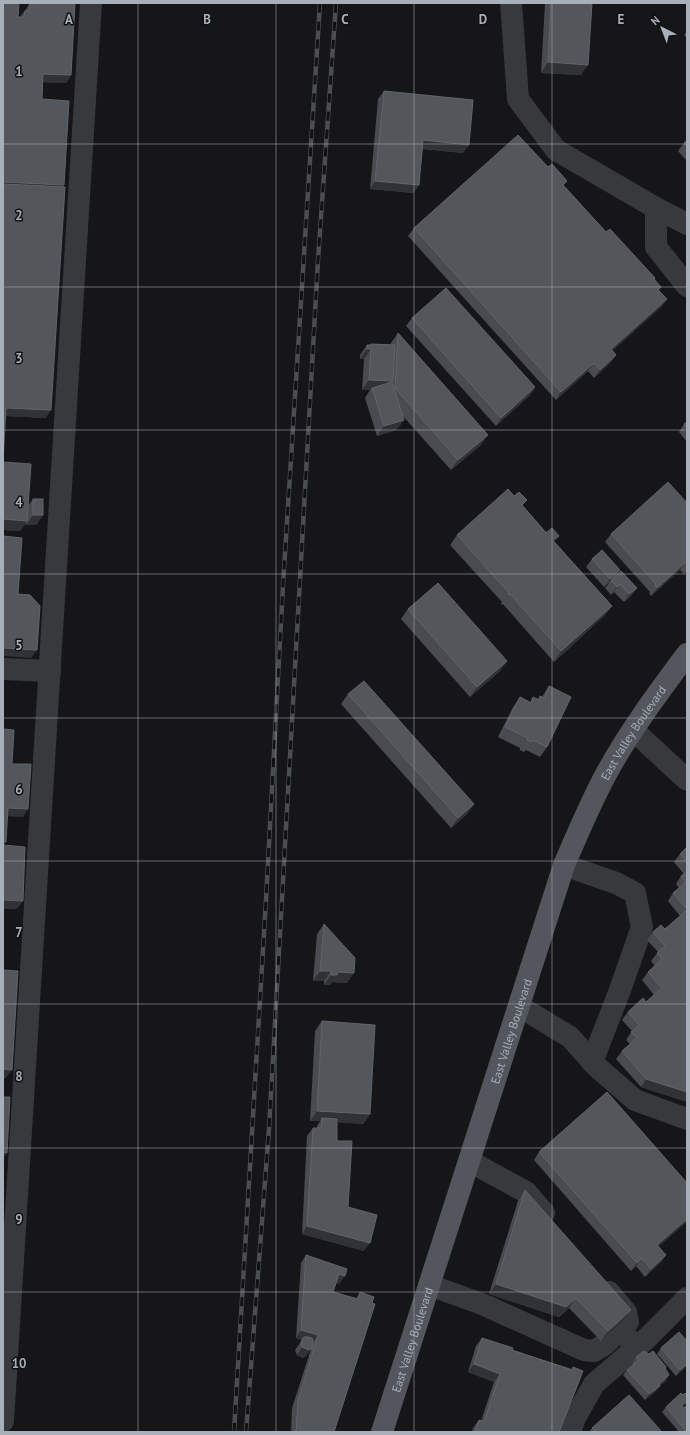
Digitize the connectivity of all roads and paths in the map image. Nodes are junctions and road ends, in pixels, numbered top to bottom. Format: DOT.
graph roads {
  1 [pos="91,3"];
  2 [pos="511,3"];
  3 [pos="656,208"];
  4 [pos="687,224"];
  5 [pos="687,286"];
  6 [pos="687,654"];
  7 [pos="3,669"];
  8 [pos="50,671"];
  9 [pos="633,730"];
  10 [pos="687,780"];
  11 [pos="564,865"];
  12 [pos="519,1006"];
  13 [pos="592,1062"];
  14 [pos="687,1119"];
  15 [pos="469,1161"];
  16 [pos="556,1228"];
  17 [pos="596,1276"];
  18 [pos="429,1285"];
  19 [pos="687,1298"];
  20 [pos="620,1330"];
  21 [pos="637,1347"];
  22 [pos="3,1421"];
  23 [pos="382,1432"];
  24 [pos="570,1432"];
  1 -- 8 [label="street"];
  2 -- 3 [label="street"];
  3 -- 4 [label="street"];
  3 -- 5 [label="street"];
  6 -- 9 [label="main road, East Valley Boulevard"];
  7 -- 8 [label="street"];
  8 -- 22 [label="street"];
  9 -- 10 [label="street"];
  9 -- 11 [label="main road, East Valley Boulevard"];
  11 -- 12 [label="main road, East Valley Boulevard"];
  11 -- 13 [label="street"];
  12 -- 13 [label="street"];
  12 -- 15 [label="main road, East Valley Boulevard"];
  13 -- 14 [label="street"];
  15 -- 16 [label="street"];
  15 -- 18 [label="main road, East Valley Boulevard"];
  17 -- 20 [label="street"];
  18 -- 20 [label="street"];
  18 -- 23 [label="main road, East Valley Boulevard"];
  19 -- 21 [label="street"];
  20 -- 21 [label="street"];
  21 -- 24 [label="street"];
}
